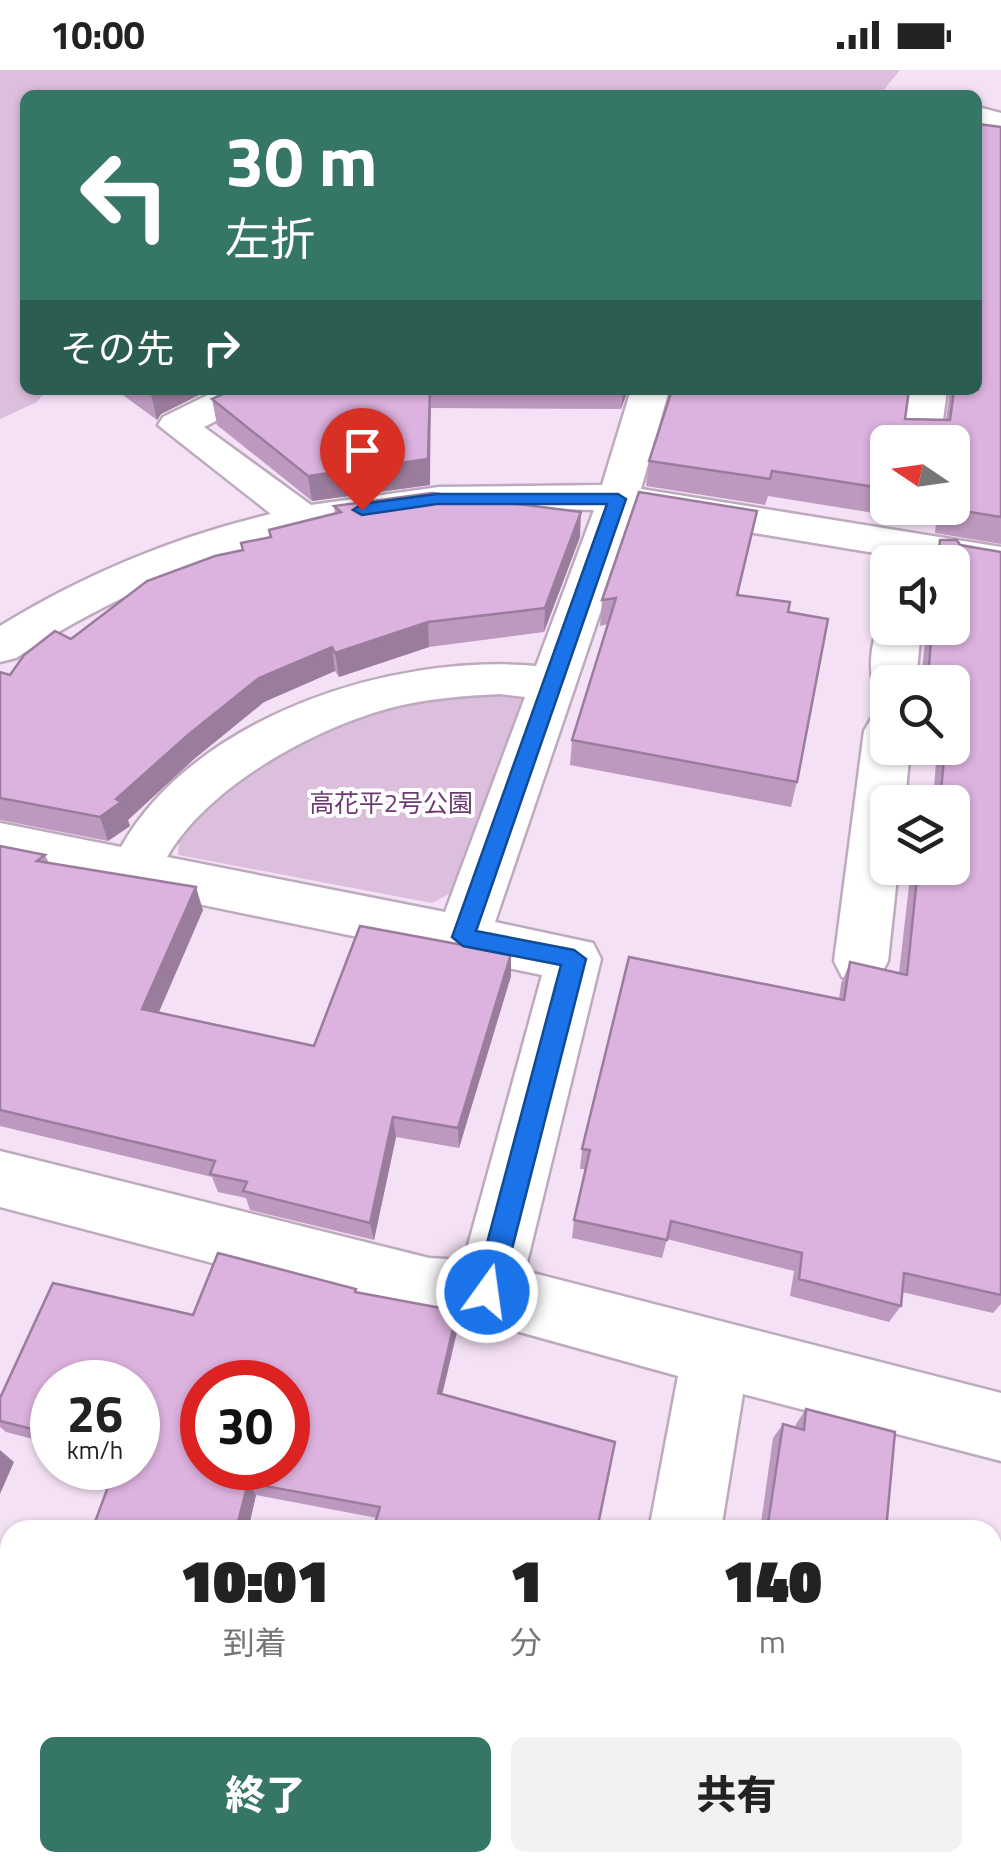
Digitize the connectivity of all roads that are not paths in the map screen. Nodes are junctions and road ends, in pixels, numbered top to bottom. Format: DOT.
graph roads {
  1 [pos="238,395"];
  2 [pos="649,395"];
  3 [pos="927,395"];
  4 [pos="923,425"];
  5 [pos="618,499"];
  6 [pos="304,518"];
  7 [pos="910,539"];
  8 [pos="1001,560"];
  9 [pos="0,647"];
  10 [pos="553,683"];
  11 [pos="884,765"];
  12 [pos="0,842"];
  13 [pos="134,870"];
  14 [pos="463,937"];
  15 [pos="861,961"];
  16 [pos="0,1180"];
  17 [pos="487,1292"];
  18 [pos="716,1354"];
  19 [pos="1001,1427"];
  20 [pos="686,1520"];
  1 -- 6 [label="street"];
  2 -- 5 [label="street"];
  3 -- 4 [label="street"];
  5 -- 6 [label="street"];
  5 -- 7 [label="street"];
  5 -- 10 [label="street"];
  6 -- 9 [label="street"];
  7 -- 8 [label="street"];
  10 -- 13 [label="street"];
  10 -- 14 [label="street"];
  11 -- 15 [label="street"];
  12 -- 13 [label="street"];
  13 -- 14 [label="street"];
  14 -- 17 [label="street"];
  16 -- 17 [label="street"];
  17 -- 18 [label="street"];
  18 -- 19 [label="street"];
  18 -- 20 [label="street"];
}
